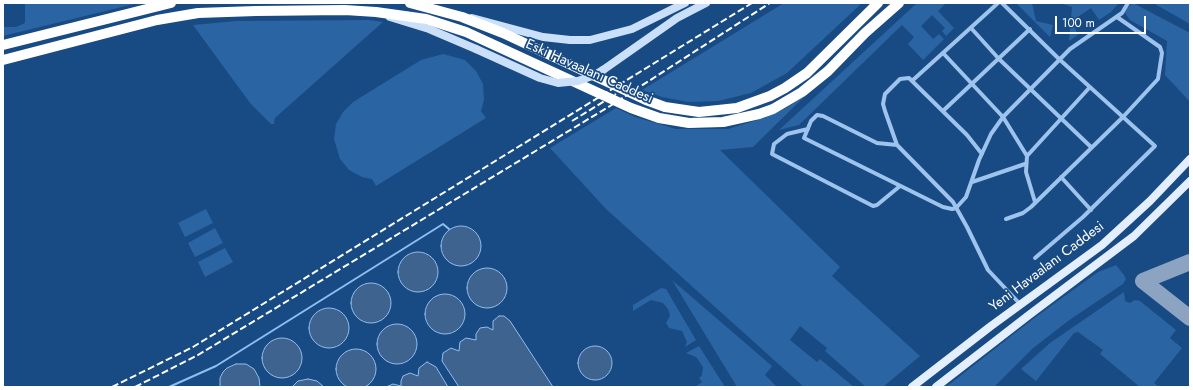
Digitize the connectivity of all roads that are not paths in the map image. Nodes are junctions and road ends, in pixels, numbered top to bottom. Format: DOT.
graph roads {
  1 [pos="171,3"];
  2 [pos="410,3"];
  3 [pos="685,3"];
  4 [pos="706,3"];
  5 [pos="878,3"];
  6 [pos="899,3"];
  7 [pos="998,3"];
  8 [pos="1002,3"];
  9 [pos="1128,3"];
  10 [pos="376,12"];
  11 [pos="462,17"];
  12 [pos="1117,17"];
  13 [pos="970,28"];
  14 [pos="1030,29"];
  15 [pos="3,45"];
  16 [pos="943,53"];
  17 [pos="999,59"];
  18 [pos="1059,59"];
  19 [pos="3,60"];
  20 [pos="913,80"];
  21 [pos="972,84"];
  22 [pos="1090,87"];
  23 [pos="1030,88"];
  24 [pos="944,110"];
  25 [pos="1003,117"];
  26 [pos="1123,117"];
  27 [pos="1062,118"];
  28 [pos="808,129"];
  29 [pos="897,146"];
  30 [pos="1091,148"];
  31 [pos="982,154"];
  32 [pos="1027,156"];
  33 [pos="1190,159"];
  34 [pos="1025,164"];
  35 [pos="1061,177"];
  36 [pos="1190,181"];
  37 [pos="972,182"];
  38 [pos="900,186"];
  39 [pos="1035,202"];
  40 [pos="956,208"];
  41 [pos="1091,210"];
  42 [pos="1006,219"];
  43 [pos="1035,258"];
  44 [pos="1020,304"];
  45 [pos="1029,315"];
  46 [pos="968,343"];
  47 [pos="977,355"];
  48 [pos="912,387"];
  49 [pos="936,387"];
  1 -- 15 [label="highway"];
  2 -- 11 [label="highway, Eski Havaalanı Caddesi"];
  3 -- 11 [label="main road"];
  4 -- 10 [label="main road, bridge"];
  5 -- 11 [label="highway, Eski Havaalanı Caddesi"];
  6 -- 10 [label="highway, Eski Havaalanı Caddesi"];
  7 -- 13 [label="street"];
  8 -- 14 [label="street"];
  9 -- 12 [label="street"];
  10 -- 19 [label="highway, Eski Havaalanı Caddesi"];
  12 -- 18 [label="street"];
  12 -- 26 [label="street"];
  13 -- 16 [label="street"];
  13 -- 17 [label="street"];
  14 -- 17 [label="street"];
  14 -- 18 [label="street"];
  16 -- 20 [label="street"];
  16 -- 21 [label="street"];
  17 -- 21 [label="street"];
  17 -- 23 [label="street"];
  18 -- 22 [label="street"];
  18 -- 23 [label="street"];
  20 -- 24 [label="street"];
  20 -- 29 [label="street"];
  21 -- 24 [label="street"];
  21 -- 25 [label="street"];
  22 -- 26 [label="street"];
  22 -- 27 [label="street"];
  23 -- 25 [label="street"];
  23 -- 27 [label="street"];
  24 -- 31 [label="street"];
  25 -- 31 [label="street"];
  25 -- 32 [label="street"];
  26 -- 30 [label="street"];
  26 -- 41 [label="street"];
  27 -- 30 [label="street"];
  27 -- 32 [label="street"];
  28 -- 29 [label="street"];
  28 -- 38 [label="street"];
  28 -- 38 [label="street"];
  29 -- 40 [label="street"];
  30 -- 35 [label="street"];
  31 -- 37 [label="street"];
  32 -- 34 [label="street"];
  33 -- 44 [label="main road, Yeni Havaalanı Caddesi"];
  34 -- 37 [label="street"];
  34 -- 39 [label="street"];
  35 -- 39 [label="street"];
  35 -- 41 [label="street"];
  36 -- 45 [label="main road, Yeni Havaalanı Caddesi"];
  37 -- 40 [label="street"];
  38 -- 40 [label="street"];
  39 -- 42 [label="street"];
  40 -- 44 [label="street"];
  41 -- 43 [label="street"];
  44 -- 45 [label="main road"];
  44 -- 46 [label="main road, Yeni Havaalanı Caddesi"];
  45 -- 47 [label="main road, Yeni Havaalanı Caddesi"];
  46 -- 47 [label="main road"];
  46 -- 48 [label="main road, Yeni Havaalanı Caddesi"];
  47 -- 49 [label="main road, Yeni Havaalanı Caddesi"];
}
